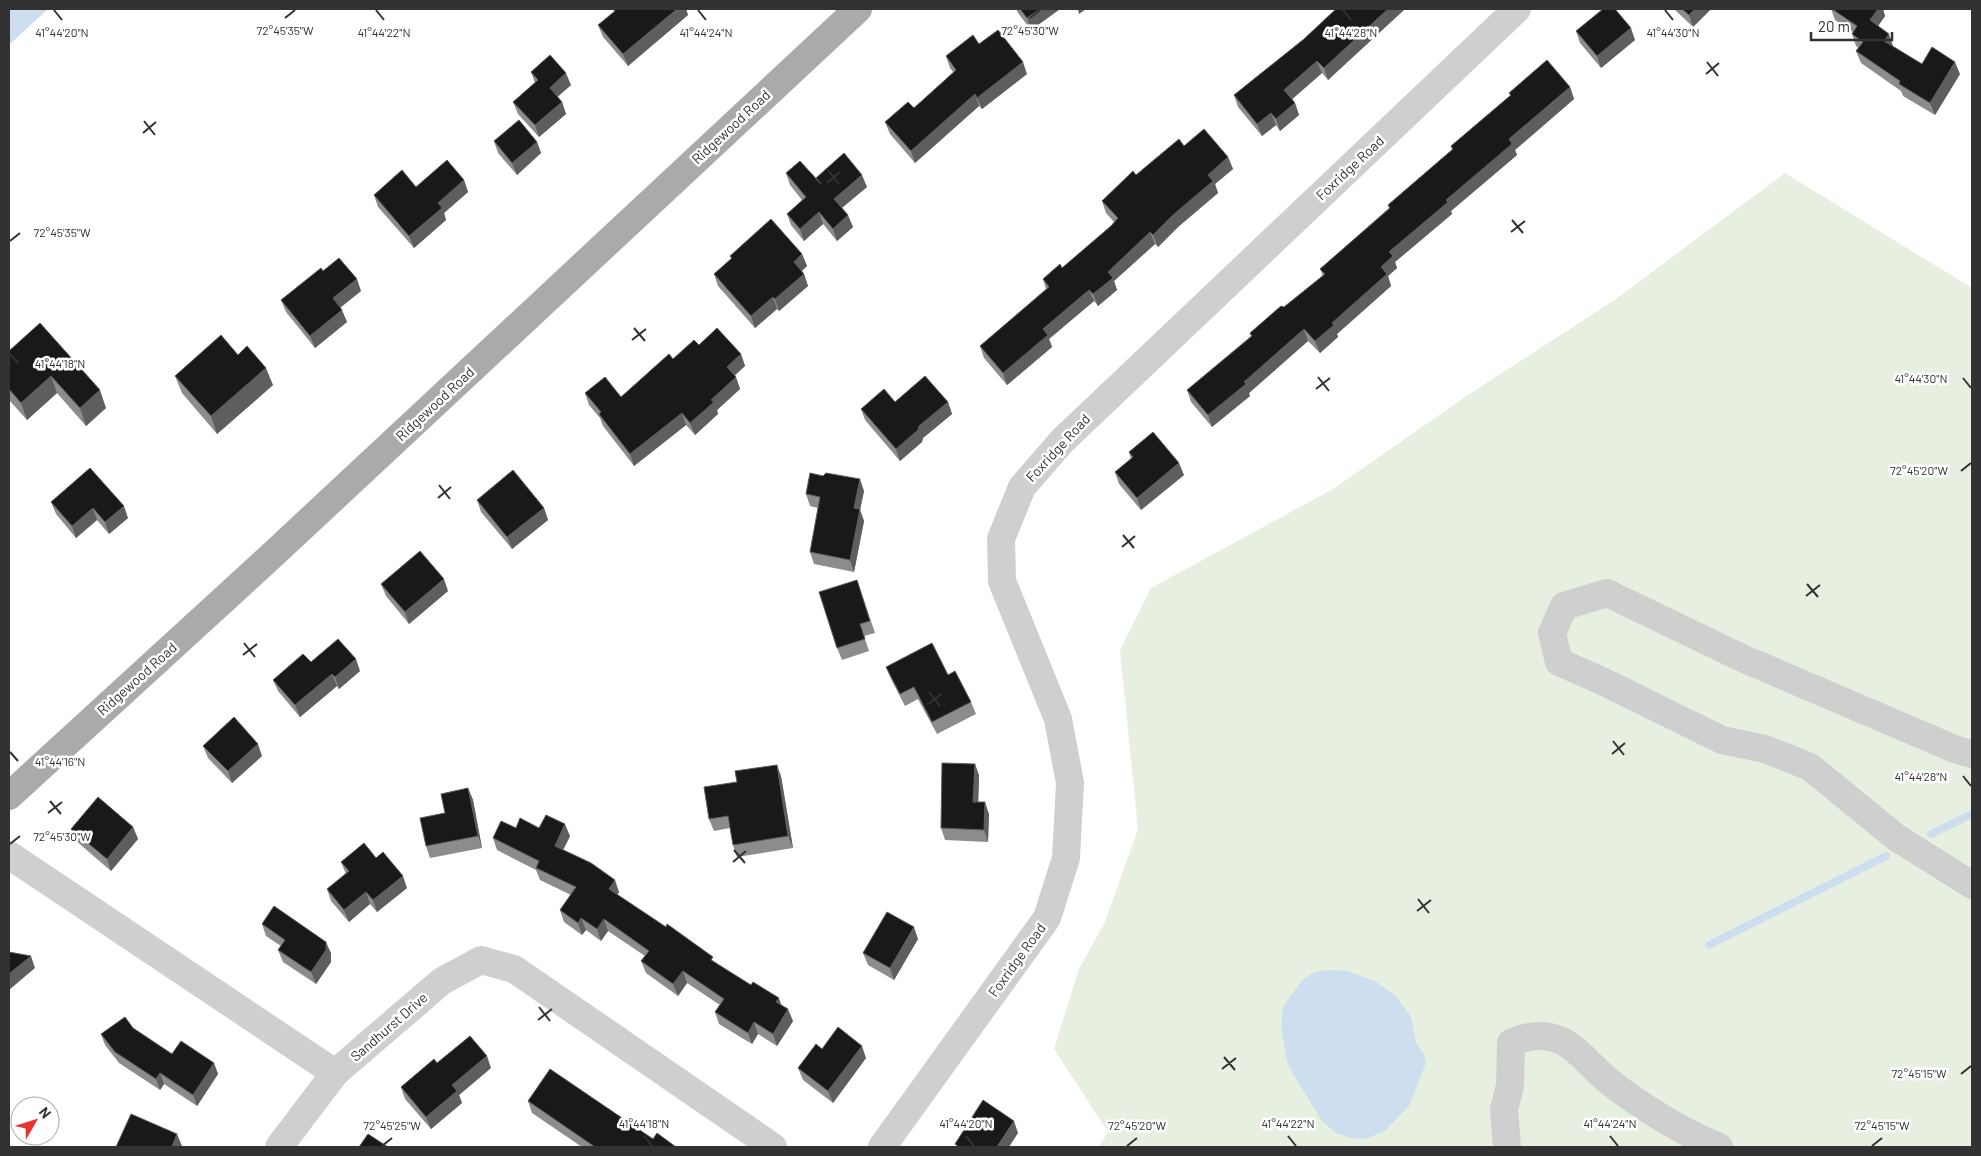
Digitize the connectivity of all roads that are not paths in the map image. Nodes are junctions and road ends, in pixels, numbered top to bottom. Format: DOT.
graph roads {
  1 [pos="858,9"];
  2 [pos="1517,9"];
  3 [pos="1972,754"];
  4 [pos="9,796"];
  5 [pos="9,855"];
  6 [pos="1972,885"];
  7 [pos="335,1074"];
  8 [pos="279,1147"];
  9 [pos="774,1147"];
  10 [pos="882,1147"];
  11 [pos="1507,1147"];
  12 [pos="1719,1147"];
  1 -- 4 [label="main road, Ridgewood Road"];
  2 -- 10 [label="street, Foxridge Road"];
  3 -- 6 [label="street"];
  5 -- 7 [label="street"];
  7 -- 8 [label="street, Sandhurst Drive"];
  7 -- 9 [label="street, Sandhurst Drive"];
  11 -- 12 [label="street"];
}
